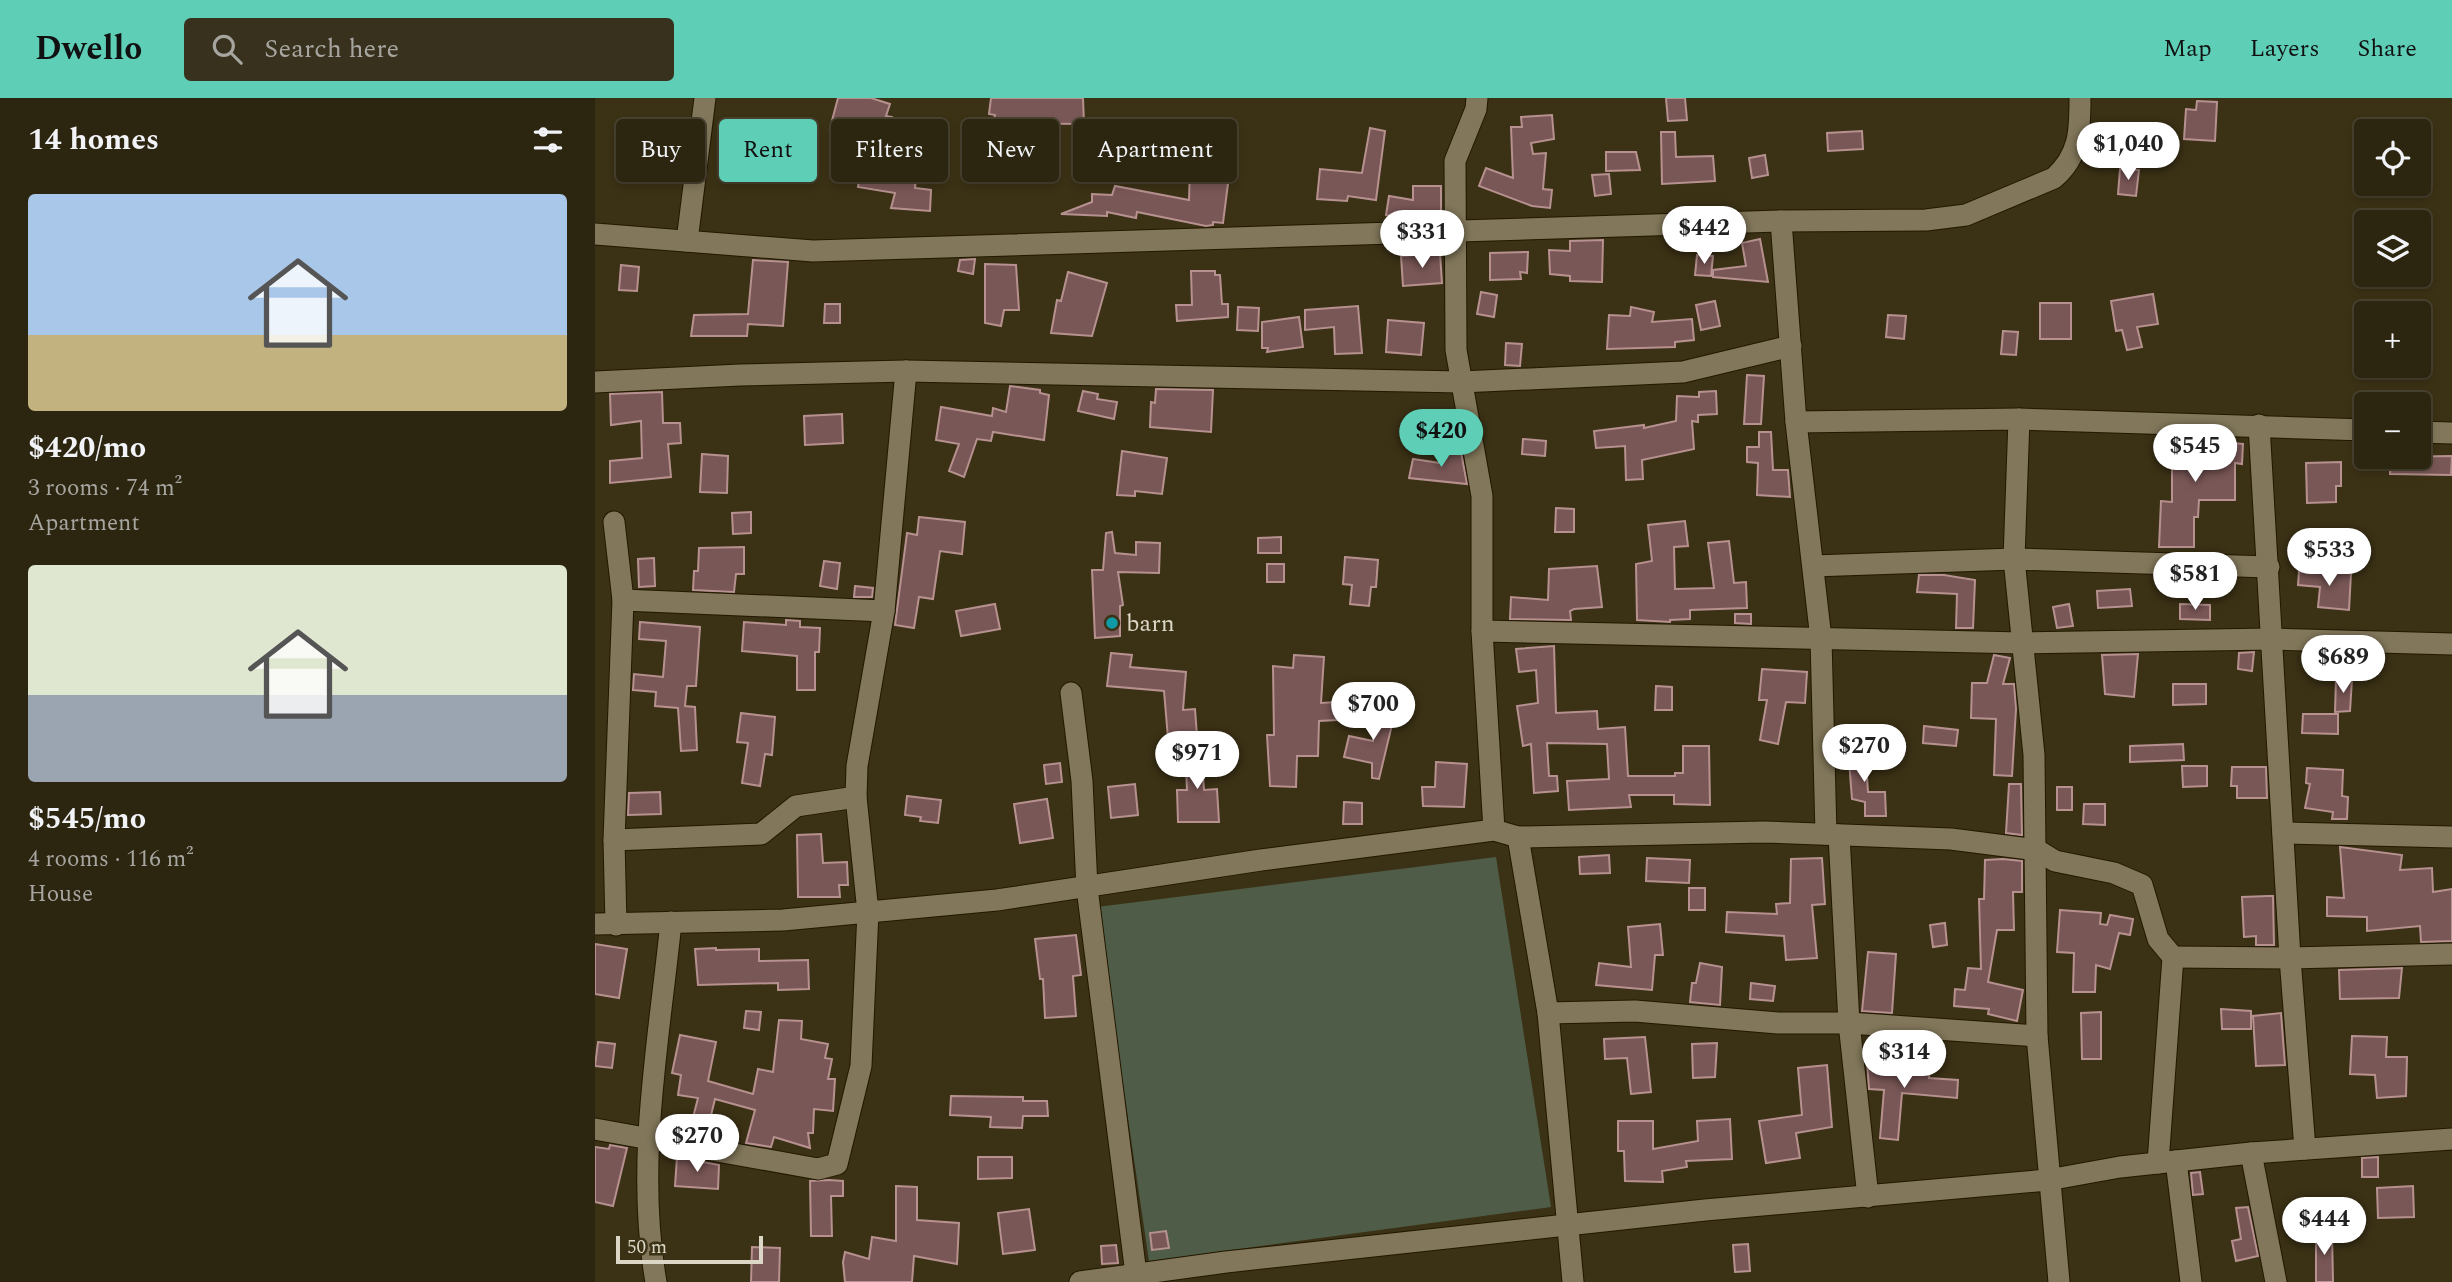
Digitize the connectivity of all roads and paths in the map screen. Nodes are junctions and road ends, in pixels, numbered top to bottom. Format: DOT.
graph roads {
  1 [pos="705,98"];
  2 [pos="1477,98"];
  3 [pos="2080,98"];
  4 [pos="1781,221"];
  5 [pos="1454,233"];
  6 [pos="595,234"];
  7 [pos="687,241"];
  8 [pos="1791,346"];
  9 [pos="906,371"];
  10 [pos="595,382"];
  11 [pos="1461,382"];
  12 [pos="2019,419"];
  13 [pos="1796,422"];
  14 [pos="2259,425"];
  15 [pos="2354,429"];
  16 [pos="2431,432"];
  17 [pos="2452,433"];
  18 [pos="614,522"];
  19 [pos="2014,559"];
  20 [pos="1813,566"];
  21 [pos="2269,567"];
  22 [pos="623,600"];
  23 [pos="884,611"];
  24 [pos="1482,631"];
  25 [pos="1821,639"];
  26 [pos="2272,639"];
  27 [pos="2022,643"];
  28 [pos="2452,644"];
  29 [pos="1071,693"];
  30 [pos="856,797"];
  31 [pos="1494,830"];
  32 [pos="1833,834"];
  33 [pos="2283,834"];
  34 [pos="1518,837"];
  35 [pos="2452,837"];
  36 [pos="614,841"];
  37 [pos="2038,850"];
  38 [pos="1087,888"];
  39 [pos="868,912"];
  40 [pos="671,922"];
  41 [pos="606,925"];
  42 [pos="2452,954"];
  43 [pos="2173,957"];
  44 [pos="2290,958"];
  45 [pos="1548,1013"];
  46 [pos="1849,1023"];
  47 [pos="2037,1036"];
  48 [pos="595,1129"];
  49 [pos="648,1138"];
  50 [pos="2452,1139"];
  51 [pos="2305,1149"];
  52 [pos="2251,1153"];
  53 [pos="2167,1162"];
  54 [pos="2048,1180"];
  55 [pos="1868,1196"];
  56 [pos="1569,1225"];
  57 [pos="1136,1278"];
  58 [pos="656,1282"];
  59 [pos="1080,1282"];
  60 [pos="1573,1282"];
  61 [pos="2059,1282"];
  62 [pos="2191,1282"];
  63 [pos="2276,1282"];
  1 -- 7 [label="street"];
  2 -- 5 [label="street"];
  3 -- 4 [label="street"];
  4 -- 5 [label="street"];
  4 -- 8 [label="street"];
  5 -- 7 [label="street"];
  5 -- 11 [label="street"];
  6 -- 7 [label="street"];
  8 -- 11 [label="street"];
  8 -- 13 [label="street"];
  9 -- 10 [label="street"];
  9 -- 11 [label="street"];
  9 -- 23 [label="street"];
  11 -- 24 [label="street"];
  12 -- 13 [label="street"];
  12 -- 14 [label="street"];
  12 -- 19 [label="street"];
  13 -- 20 [label="street"];
  14 -- 15 [label="street"];
  14 -- 21 [label="street"];
  16 -- 17 [label="street"];
  18 -- 22 [label="street"];
  19 -- 20 [label="street"];
  19 -- 21 [label="street"];
  19 -- 27 [label="street"];
  20 -- 25 [label="street"];
  21 -- 26 [label="street"];
  22 -- 23 [label="street"];
  22 -- 36 [label="street"];
  23 -- 30 [label="street"];
  24 -- 25 [label="street"];
  24 -- 31 [label="street"];
  25 -- 27 [label="street"];
  25 -- 32 [label="street"];
  26 -- 27 [label="street"];
  26 -- 28 [label="street"];
  26 -- 33 [label="street"];
  27 -- 37 [label="street"];
  29 -- 38 [label="street"];
  30 -- 36 [label="street"];
  30 -- 39 [label="street"];
  31 -- 34 [label="street"];
  31 -- 38 [label="street"];
  32 -- 34 [label="street"];
  32 -- 37 [label="street"];
  32 -- 46 [label="street"];
  33 -- 35 [label="street"];
  33 -- 44 [label="street"];
  34 -- 45 [label="street"];
  36 -- 41 [label="street"];
  37 -- 43 [label="street"];
  37 -- 47 [label="street"];
  38 -- 39 [label="street"];
  38 -- 57 [label="street"];
  39 -- 40 [label="street"];
  39 -- 49 [label="street"];
  40 -- 41 [label="street"];
  40 -- 49 [label="street"];
  42 -- 44 [label="street"];
  43 -- 44 [label="street"];
  43 -- 53 [label="street"];
  44 -- 51 [label="street"];
  45 -- 46 [label="street"];
  45 -- 56 [label="street"];
  46 -- 47 [label="street"];
  46 -- 55 [label="street"];
  47 -- 54 [label="street"];
  48 -- 49 [label="street"];
  49 -- 58 [label="street"];
  50 -- 51 [label="street"];
  51 -- 52 [label="street"];
  52 -- 53 [label="street"];
  52 -- 63 [label="street"];
  53 -- 54 [label="street"];
  53 -- 62 [label="street"];
  54 -- 55 [label="street"];
  54 -- 61 [label="street"];
  55 -- 56 [label="street"];
  56 -- 57 [label="street"];
  56 -- 60 [label="street"];
  57 -- 59 [label="street"];
}
